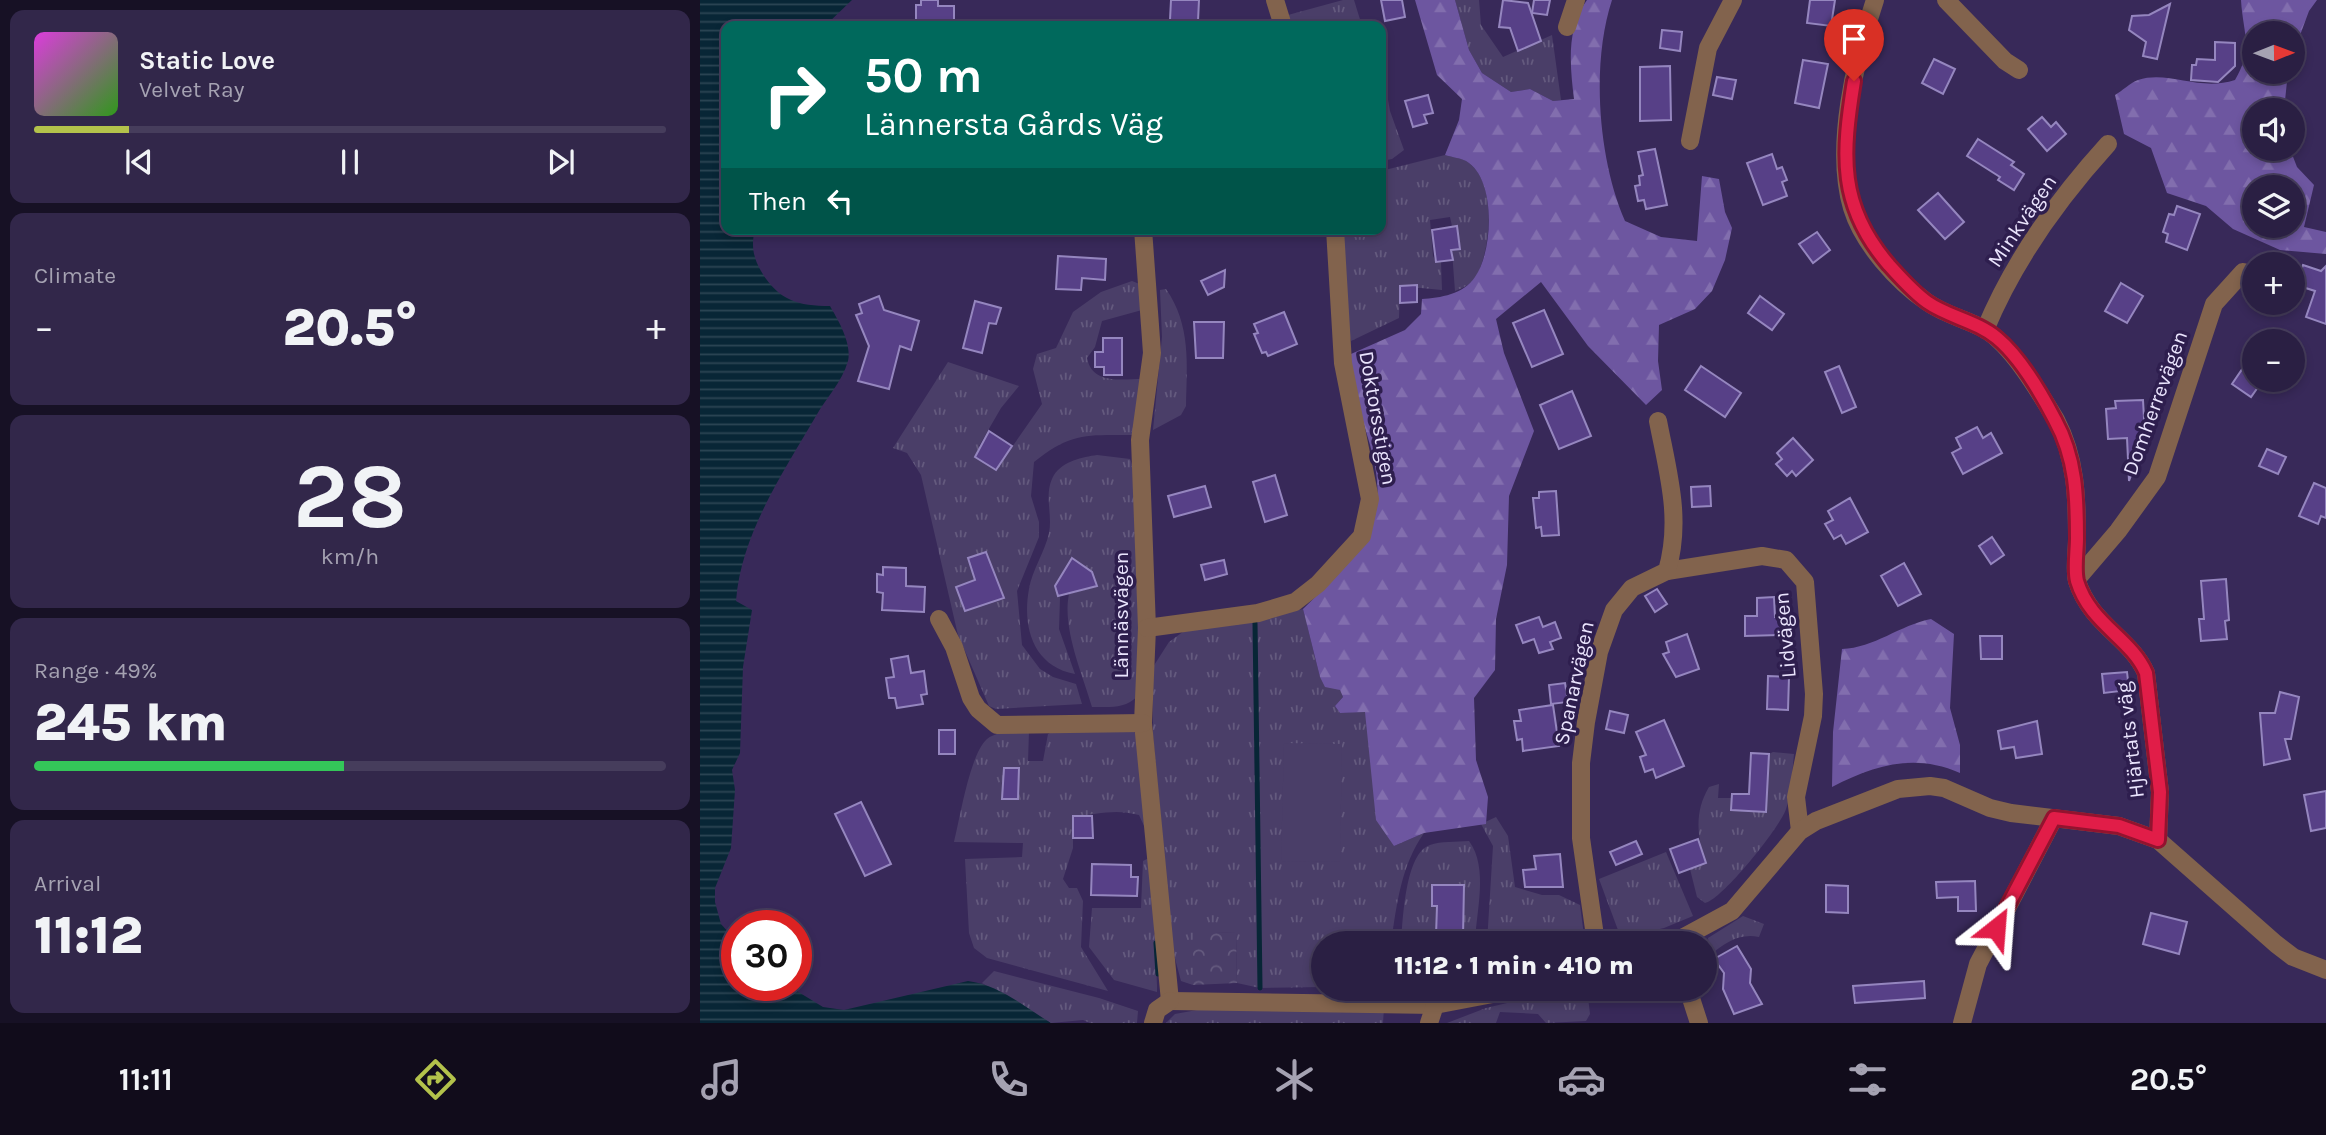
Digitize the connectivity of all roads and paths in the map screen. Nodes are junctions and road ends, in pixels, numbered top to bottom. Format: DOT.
graph roads {
  1 [pos="1275,0"];
  2 [pos="1576,0"];
  3 [pos="1733,0"];
  4 [pos="1875,0"];
  5 [pos="1946,0"];
  6 [pos="1281,21"];
  7 [pos="1567,27"];
  8 [pos="2020,70"];
  9 [pos="1690,141"];
  10 [pos="2108,144"];
  11 [pos="1143,235"];
  12 [pos="1335,235"];
  13 [pos="2242,273"];
  14 [pos="1985,330"];
  15 [pos="1658,421"];
  16 [pos="1667,570"];
  17 [pos="2077,579"];
  18 [pos="939,619"];
  19 [pos="1147,628"];
  20 [pos="1143,723"];
  21 [pos="2054,818"];
  22 [pos="1800,831"];
  23 [pos="2158,840"];
  24 [pos="1594,931"];
  25 [pos="1695,931"];
  26 [pos="2326,970"];
  27 [pos="1170,1001"];
  28 [pos="1456,1001"];
  29 [pos="1692,1001"];
  30 [pos="1435,1005"];
  31 [pos="1153,1023"];
  32 [pos="1429,1023"];
  33 [pos="1699,1023"];
  34 [pos="1962,1023"];
  1 -- 6 [label="street"];
  2 -- 7 [label="street"];
  3 -- 9 [label="street"];
  4 -- 14 [label="street, Hjärtats väg"];
  5 -- 8 [label="street"];
  10 -- 14 [label="street, Minkvägen"];
  11 -- 19 [label="street, Lännäsvägen"];
  12 -- 19 [label="street, Doktorsstigen"];
  13 -- 17 [label="street, Domherrevägen"];
  14 -- 17 [label="street, Hjärtats väg"];
  15 -- 16 [label="street"];
  16 -- 22 [label="street, Lidvägen"];
  16 -- 24 [label="street, Spanarvägen"];
  17 -- 23 [label="street, Hjärtats väg"];
  18 -- 20 [label="street"];
  19 -- 20 [label="street, Lännäsvägen"];
  20 -- 27 [label="street, Lännäsvägen"];
  21 -- 22 [label="street"];
  21 -- 23 [label="street"];
  21 -- 34 [label="street"];
  22 -- 25 [label="street"];
  23 -- 26 [label="street"];
  27 -- 30 [label="street"];
  27 -- 31 [label="street"];
  28 -- 30 [label="street"];
  29 -- 33 [label="street"];
  30 -- 32 [label="street"];
}
